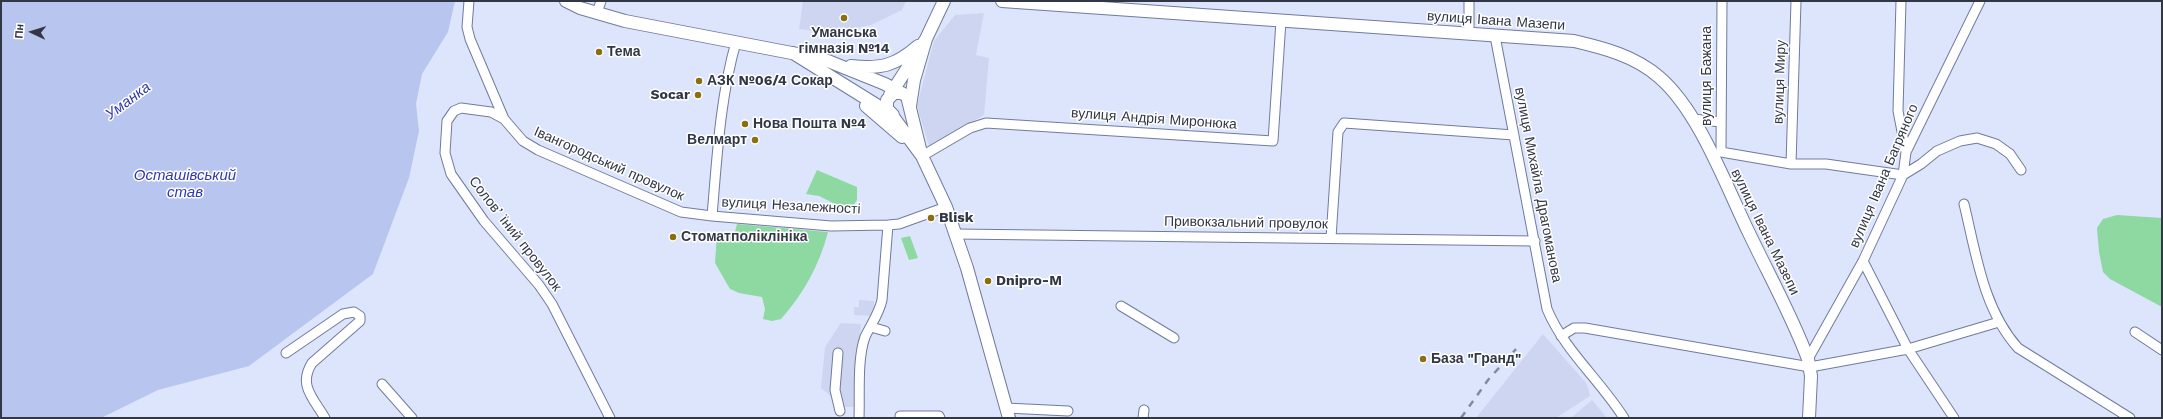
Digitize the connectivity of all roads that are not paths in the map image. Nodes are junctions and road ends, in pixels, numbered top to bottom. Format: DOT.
graph roads {
  1 [pos="469,1"];
  2 [pos="566,1"];
  3 [pos="601,1"];
  4 [pos="944,1"];
  5 [pos="1002,1"];
  6 [pos="1469,1"];
  7 [pos="1722,1"];
  8 [pos="1796,1"];
  9 [pos="1901,1"];
  10 [pos="1980,1"];
  11 [pos="597,13"];
  12 [pos="1281,21"];
  13 [pos="1468,34"];
  14 [pos="1495,36"];
  15 [pos="926,39"];
  16 [pos="736,42"];
  17 [pos="793,53"];
  18 [pos="841,65"];
  19 [pos="841,84"];
  20 [pos="895,93"];
  21 [pos="910,105"];
  22 [pos="891,114"];
  23 [pos="504,119"];
  24 [pos="1693,119"];
  25 [pos="1721,122"];
  26 [pos="1514,135"];
  27 [pos="1906,152"];
  28 [pos="922,156"];
  29 [pos="1791,164"];
  30 [pos="2021,170"];
  31 [pos="1903,175"];
  32 [pos="1964,204"];
  33 [pos="946,207"];
  34 [pos="712,216"];
  35 [pos="888,225"];
  36 [pos="956,234"];
  37 [pos="1330,238"];
  38 [pos="1535,241"];
  39 [pos="1863,261"];
  40 [pos="1121,306"];
  41 [pos="1999,322"];
  42 [pos="871,327"];
  43 [pos="885,332"];
  44 [pos="2135,332"];
  45 [pos="1561,336"];
  46 [pos="1174,338"];
  47 [pos="1908,349"];
  48 [pos="2162,350"];
  49 [pos="286,352"];
  50 [pos="838,353"];
  51 [pos="1809,363"];
  52 [pos="382,384"];
  53 [pos="840,411"];
  54 [pos="1068,411"];
  55 [pos="1007,413"];
  56 [pos="325,418"];
  57 [pos="412,418"];
  58 [pos="610,418"];
  59 [pos="859,418"];
  60 [pos="900,418"];
  61 [pos="940,418"];
  62 [pos="1624,418"];
  63 [pos="1809,418"];
  64 [pos="1954,418"];
  65 [pos="2130,418"];
  1 -- 23 [label="street"];
  2 -- 11 [label="main road"];
  3 -- 11 [label="street"];
  4 -- 15 [label="main road"];
  5 -- 12 [label="main road, вулиця Івана Мазепи"];
  6 -- 13 [label="street"];
  7 -- 25 [label="street, вулиця Бажана"];
  8 -- 29 [label="street, вулиця Миру"];
  9 -- 27 [label="street"];
  10 -- 27 [label="street, вулиця Івана Багряного"];
  11 -- 16 [label="main road"];
  12 -- 13 [label="main road, вулиця Івана Мазепи"];
  12 -- 28 [label="street, вулиця Андрія Миронюка"];
  13 -- 14 [label="main road, вулиця Івана Мазепи"];
  14 -- 24 [label="main road, вулиця Івана Мазепи"];
  14 -- 26 [label="street, вулиця Михайла Драгоманова"];
  15 -- 18 [label="main road"];
  15 -- 20 [label="main road"];
  15 -- 21 [label="main road"];
  16 -- 17 [label="main road"];
  16 -- 34 [label="street, вулиця Незалежності"];
  17 -- 18 [label="main road"];
  17 -- 19 [label="main road"];
  18 -- 20 [label="main road"];
  19 -- 22 [label="main road"];
  19 -- 28 [label="main road"];
  20 -- 21 [label="main road"];
  20 -- 22 [label="main road"];
  21 -- 22 [label="main road"];
  21 -- 28 [label="main road"];
  22 -- 28 [label="main road"];
  23 -- 34 [label="street, Івангородський провулок"];
  23 -- 58 [label="street, Соловʼїний провулок"];
  24 -- 25 [label="street"];
  24 -- 51 [label="main road, вулиця Івана Мазепи"];
  25 -- 29 [label="street, вулиця Бажана"];
  26 -- 37 [label="street"];
  26 -- 38 [label="street, вулиця Михайла Драгоманова"];
  27 -- 31 [label="street, вулиця Івана Багряного"];
  28 -- 33 [label="main road"];
  29 -- 31 [label="street"];
  30 -- 31 [label="street"];
  31 -- 39 [label="street, вулиця Івана Багряного"];
  32 -- 41 [label="street"];
  33 -- 35 [label="street, вулиця Незалежності"];
  33 -- 36 [label="main road"];
  34 -- 35 [label="street, вулиця Незалежності"];
  35 -- 42 [label="street"];
  36 -- 37 [label="street, Привокзальний провулок"];
  36 -- 55 [label="main road"];
  37 -- 38 [label="street, Привокзальний провулок"];
  38 -- 45 [label="street, вулиця Михайла Драгоманова"];
  39 -- 47 [label="street"];
  39 -- 51 [label="street, вулиця Івана Багряного"];
  40 -- 46 [label="street"];
  41 -- 47 [label="street"];
  41 -- 65 [label="street"];
  42 -- 43 [label="street"];
  42 -- 59 [label="street"];
  44 -- 48 [label="street"];
  45 -- 51 [label="street"];
  45 -- 62 [label="street, вулиця Михайла Драгоманова"];
  47 -- 51 [label="street"];
  47 -- 64 [label="street"];
  49 -- 56 [label="street"];
  50 -- 53 [label="street"];
  51 -- 63 [label="main road, вулиця Івана Мазепи"];
  52 -- 57 [label="street"];
  54 -- 55 [label="street"];
  60 -- 61 [label="street"];
}
